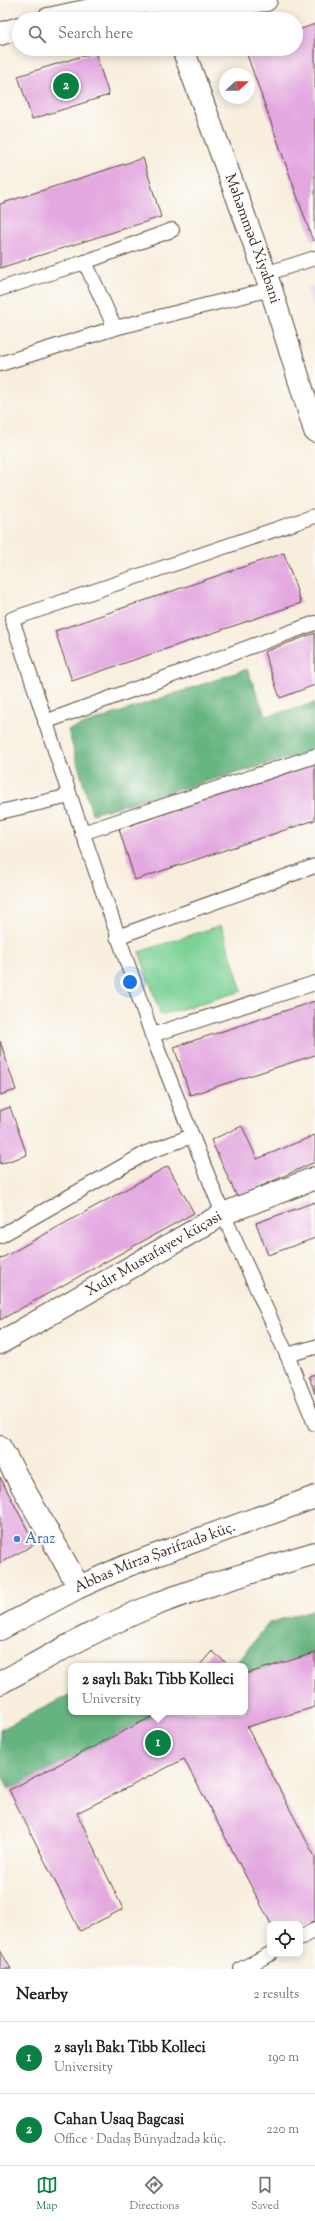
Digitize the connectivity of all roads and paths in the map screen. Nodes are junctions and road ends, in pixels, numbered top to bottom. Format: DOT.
graph roads {
  1 [pos="266,0"];
  2 [pos="168,7"];
  3 [pos="81,12"];
  4 [pos="12,30"];
  5 [pos="0,34"];
  6 [pos="186,56"];
  7 [pos="172,230"];
  8 [pos="315,258"];
  9 [pos="85,262"];
  10 [pos="268,282"];
  11 [pos="0,289"];
  12 [pos="115,328"];
  13 [pos="0,364"];
  14 [pos="309,388"];
  15 [pos="315,431"];
  16 [pos="315,516"];
  17 [pos="6,621"];
  18 [pos="315,623"];
  19 [pos="45,722"];
  20 [pos="315,756"];
  21 [pos="70,796"];
  22 [pos="0,812"];
  23 [pos="82,833"];
  24 [pos="315,866"];
  25 [pos="117,937"];
  26 [pos="315,983"];
  27 [pos="152,1036"];
  28 [pos="192,1136"];
  29 [pos="315,1178"];
  30 [pos="223,1214"];
  31 [pos="0,1236"];
  32 [pos="0,1342"];
  33 [pos="315,1347"];
  34 [pos="287,1355"];
  35 [pos="315,1424"];
  36 [pos="0,1447"];
  37 [pos="315,1497"];
  38 [pos="315,1553"];
  39 [pos="78,1587"];
  40 [pos="0,1629"];
  41 [pos="0,1683"];
  42 [pos="315,1930"];
  43 [pos="303,1936"];
  44 [pos="267,1956"];
  45 [pos="241,1969"];
  1 -- 2 [label="street"];
  2 -- 3 [label="street"];
  4 -- 5 [label="street"];
  6 -- 10 [label="street, Məhəmməd Xiyabani"];
  7 -- 9 [label="lane"];
  8 -- 10 [label="lane"];
  9 -- 11 [label="lane"];
  9 -- 12 [label="lane"];
  10 -- 12 [label="lane"];
  10 -- 14 [label="street, Məhəmməd Xiyabani"];
  12 -- 13 [label="lane"];
  14 -- 15 [label="street, Məhəmməd Xiyabani"];
  16 -- 17 [label="lane"];
  17 -- 19 [label="lane"];
  18 -- 19 [label="lane"];
  19 -- 21 [label="lane"];
  20 -- 23 [label="lane"];
  21 -- 22 [label="lane"];
  21 -- 23 [label="lane"];
  23 -- 25 [label="lane"];
  24 -- 25 [label="lane"];
  25 -- 27 [label="lane"];
  26 -- 27 [label="lane"];
  27 -- 28 [label="lane"];
  28 -- 30 [label="lane"];
  28 -- 31 [label="lane"];
  29 -- 30 [label="street, Xıdır Mustafayev küçəsi"];
  30 -- 32 [label="street, Xıdır Mustafayev küçəsi"];
  30 -- 34 [label="lane"];
  33 -- 34 [label="lane"];
  34 -- 35 [label="lane"];
  36 -- 39 [label="street"];
  37 -- 39 [label="street, Abbas Mirzə Şərifzadə küç."];
  38 -- 41 [label="street"];
  39 -- 40 [label="street, Abbas Mirzə Şərifzadə küç."];
  42 -- 43 [label="lane"];
  44 -- 45 [label="lane"];
}
